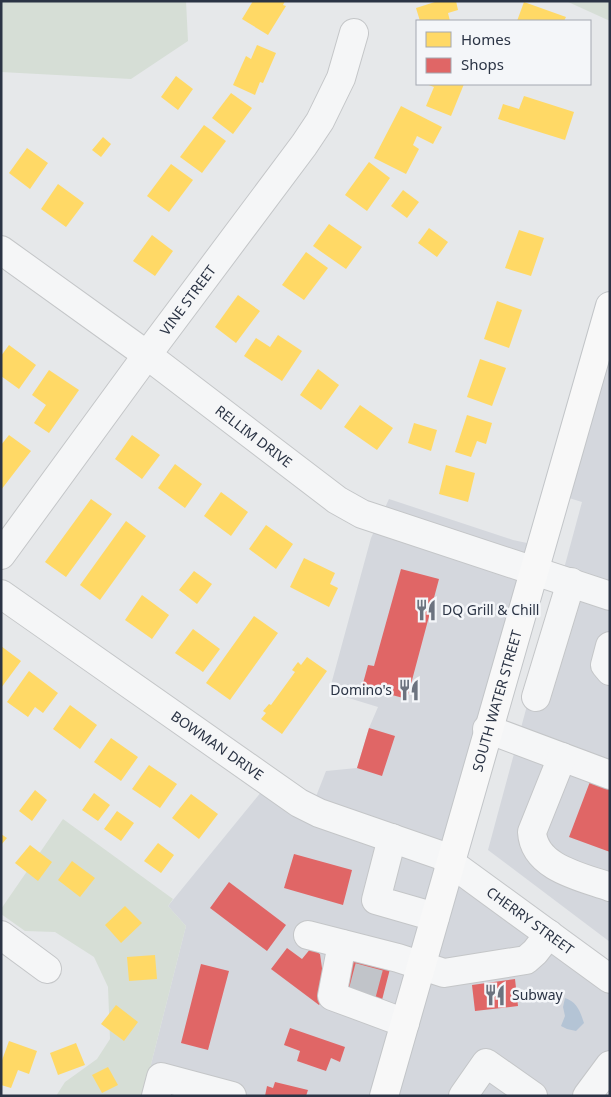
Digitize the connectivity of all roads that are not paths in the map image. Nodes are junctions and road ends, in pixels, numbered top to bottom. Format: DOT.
graph roads {
  1 [pos="354,33"];
  2 [pos="1,250"];
  3 [pos="610,306"];
  4 [pos="146,355"];
  5 [pos="1,556"];
  6 [pos="534,570"];
  7 [pos="571,582"];
  8 [pos="1,594"];
  9 [pos="610,596"];
  10 [pos="610,646"];
  11 [pos="610,671"];
  12 [pos="536,697"];
  13 [pos="487,729"];
  14 [pos="562,757"];
  15 [pos="610,774"];
  16 [pos="392,838"];
  17 [pos="451,862"];
  18 [pos="610,887"];
  19 [pos="435,918"];
  20 [pos="549,934"];
  21 [pos="1,935"];
  22 [pos="308,935"];
  23 [pos="342,944"];
  24 [pos="421,967"];
  25 [pos="48,969"];
  26 [pos="610,979"];
  27 [pos="405,1023"];
  28 [pos="610,1066"];
  29 [pos="156,1096"];
  30 [pos="232,1096"];
  31 [pos="384,1096"];
  32 [pos="463,1096"];
  33 [pos="533,1096"];
  34 [pos="587,1096"];
  1 -- 4 [label="street, VINE STREET"];
  2 -- 4 [label="street, RELLIM DRIVE"];
  3 -- 6 [label="main road, SOUTH WATER STREET"];
  4 -- 5 [label="street, VINE STREET"];
  4 -- 6 [label="street, RELLIM DRIVE"];
  6 -- 7 [label="street, RELLIM DRIVE"];
  6 -- 13 [label="main road, SOUTH WATER STREET"];
  7 -- 9 [label="street, RELLIM DRIVE"];
  7 -- 12 [label="street"];
  8 -- 16 [label="street, BOWMAN DRIVE"];
  10 -- 11 [label="street"];
  13 -- 14 [label="street"];
  13 -- 17 [label="main road, SOUTH WATER STREET"];
  14 -- 15 [label="street"];
  14 -- 18 [label="street"];
  16 -- 17 [label="street, BOWMAN DRIVE"];
  16 -- 19 [label="street"];
  17 -- 19 [label="main road, SOUTH WATER STREET"];
  17 -- 20 [label="street, CHERRY STREET"];
  19 -- 24 [label="main road, SOUTH WATER STREET"];
  20 -- 24 [label="street"];
  20 -- 26 [label="street, CHERRY STREET"];
  21 -- 25 [label="street"];
  22 -- 23 [label="street"];
  23 -- 24 [label="street"];
  23 -- 27 [label="street"];
  24 -- 27 [label="main road, SOUTH WATER STREET"];
  27 -- 31 [label="main road, SOUTH WATER STREET"];
  28 -- 34 [label="street"];
  29 -- 30 [label="street"];
  32 -- 33 [label="street"];
}
